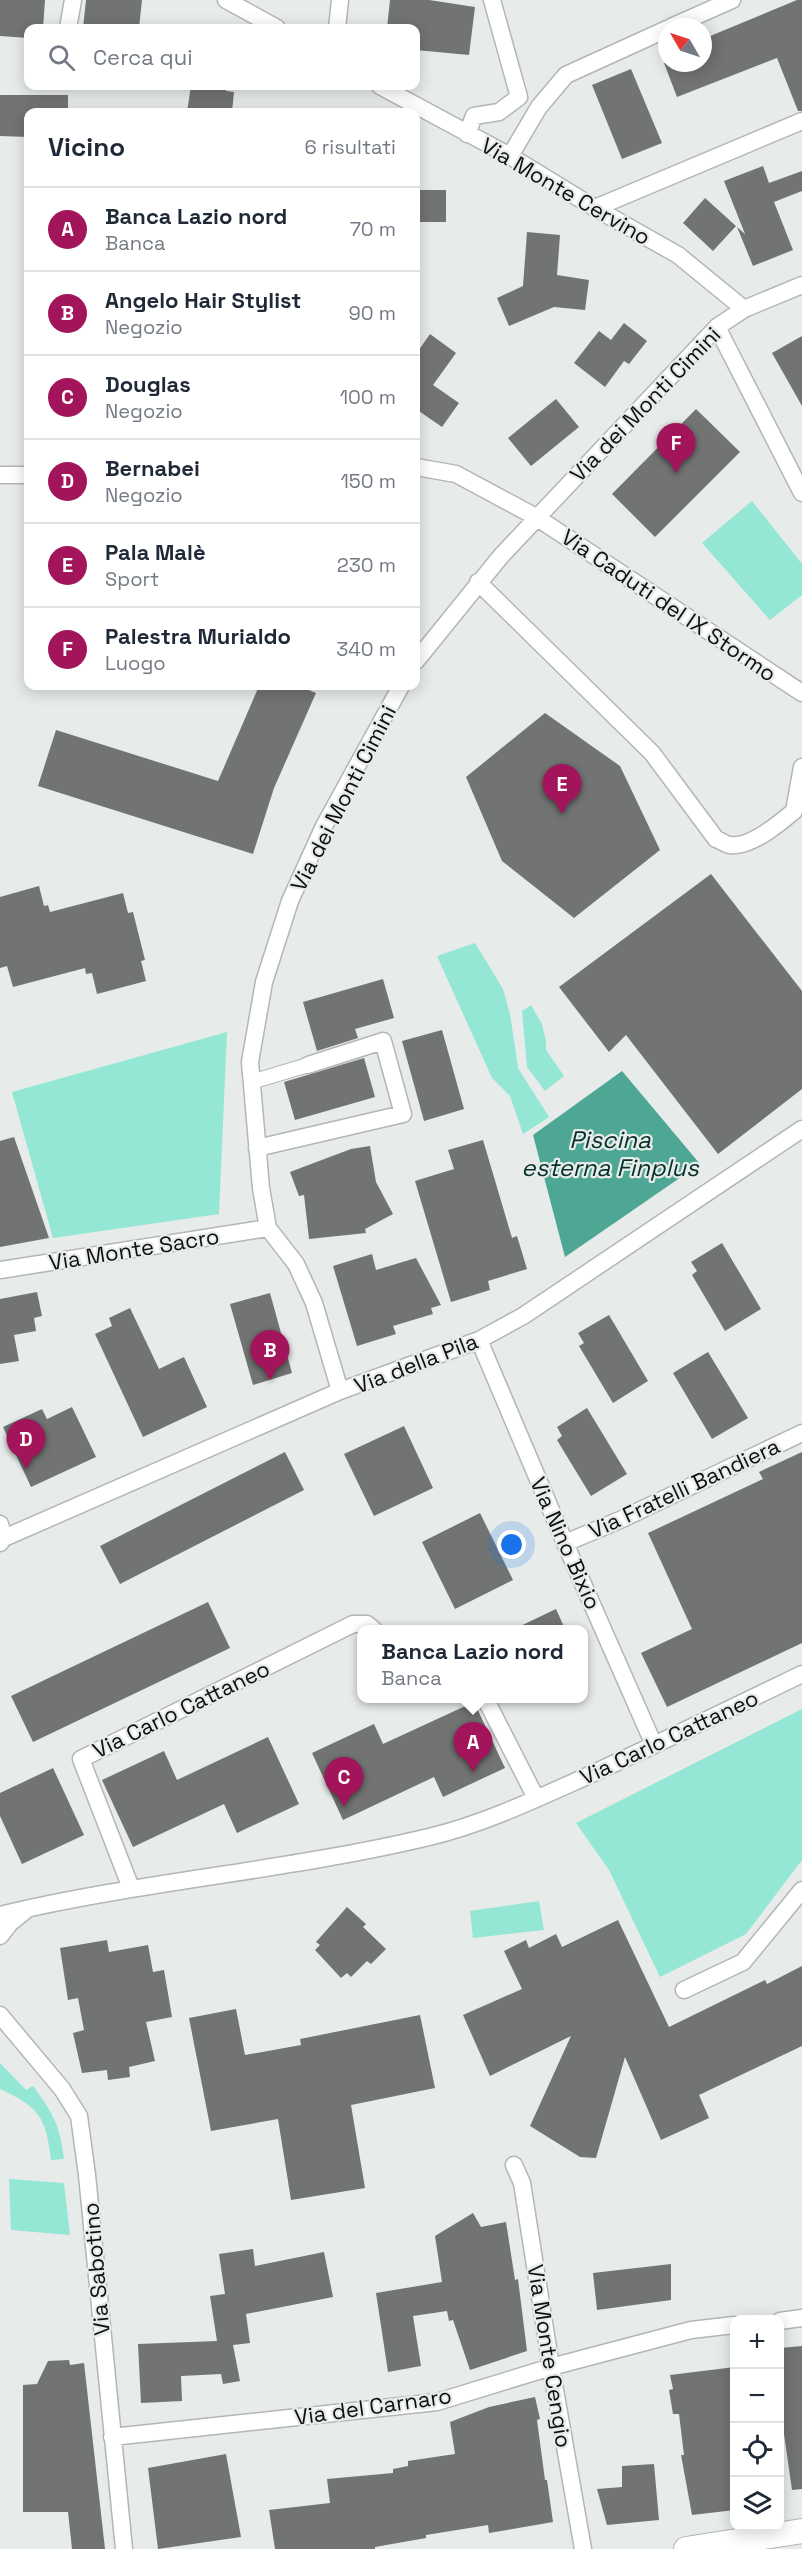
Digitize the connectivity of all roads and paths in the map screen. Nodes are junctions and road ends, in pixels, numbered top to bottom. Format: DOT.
graph roads {
  1 [pos="73,0"];
  2 [pos="226,0"];
  3 [pos="340,0"];
  4 [pos="492,0"];
  5 [pos="732,0"];
  6 [pos="692,18"];
  7 [pos="69,24"];
  8 [pos="270,24"];
  9 [pos="337,24"];
  10 [pos="658,33"];
  11 [pos="387,90"];
  12 [pos="420,108"];
  13 [pos="420,108"];
  14 [pos="802,121"];
  15 [pos="467,134"];
  16 [pos="510,156"];
  17 [pos="595,208"];
  18 [pos="802,285"];
  19 [pos="744,309"];
  20 [pos="717,327"];
  21 [pos="420,468"];
  22 [pos="0,475"];
  23 [pos="24,475"];
  24 [pos="802,493"];
  25 [pos="536,517"];
  26 [pos="478,582"];
  27 [pos="420,656"];
  28 [pos="399,690"];
  29 [pos="802,693"];
  30 [pos="802,767"];
  31 [pos="308,1065"];
  32 [pos="251,1082"];
  33 [pos="802,1129"];
  34 [pos="257,1148"];
  35 [pos="268,1228"];
  36 [pos="0,1270"];
  37 [pos="479,1340"];
  38 [pos="340,1391"];
  39 [pos="802,1433"];
  40 [pos="2,1535"];
  41 [pos="565,1543"];
  42 [pos="368,1625"];
  43 [pos="802,1674"];
  44 [pos="488,1703"];
  45 [pos="654,1745"];
  46 [pos="536,1798"];
  47 [pos="132,1888"];
  48 [pos="802,1890"];
  49 [pos="32,1907"];
  50 [pos="0,1915"];
  51 [pos="0,1936"];
  52 [pos="684,1990"];
  53 [pos="0,2015"];
  54 [pos="514,2165"];
  55 [pos="802,2318"];
  56 [pos="784,2320"];
  57 [pos="730,2326"];
  58 [pos="551,2367"];
  59 [pos="112,2437"];
  60 [pos="802,2531"];
  61 [pos="124,2549"];
  62 [pos="583,2549"];
  63 [pos="686,2549"];
  1 -- 7 [label="street"];
  2 -- 8 [label="street"];
  3 -- 9 [label="street"];
  4 -- 15 [label="street"];
  5 -- 6 [label="street"];
  10 -- 16 [label="street"];
  11 -- 12 [label="street, Via Monte Cervino"];
  13 -- 15 [label="street, Via Monte Cervino"];
  14 -- 17 [label="street"];
  15 -- 16 [label="street, Via Monte Cervino"];
  16 -- 17 [label="street, Via Monte Cervino"];
  17 -- 19 [label="street, Via Monte Cervino"];
  18 -- 19 [label="street, Via dei Monti Cimini"];
  19 -- 20 [label="street, Via dei Monti Cimini"];
  20 -- 24 [label="street"];
  20 -- 25 [label="street, Via dei Monti Cimini"];
  21 -- 25 [label="street, Via Caduti del IX Stormo"];
  22 -- 23 [label="street"];
  25 -- 26 [label="street, Via dei Monti Cimini"];
  25 -- 29 [label="street, Via Caduti del IX Stormo"];
  26 -- 27 [label="street, Via dei Monti Cimini"];
  26 -- 30 [label="street"];
  28 -- 32 [label="street, Via dei Monti Cimini"];
  31 -- 32 [label="street"];
  31 -- 34 [label="street"];
  32 -- 34 [label="street, Via dei Monti Cimini"];
  33 -- 37 [label="street, Via della Pila"];
  34 -- 35 [label="street, Via dei Monti Cimini"];
  35 -- 36 [label="street, Via Monte Sacro"];
  35 -- 38 [label="street, Via dei Monti Cimini"];
  37 -- 38 [label="street, Via della Pila"];
  37 -- 41 [label="street, Via Nino Bixio"];
  38 -- 40 [label="street, Via della Pila"];
  39 -- 41 [label="street, Via Fratelli Bandiera"];
  41 -- 45 [label="street, Via Nino Bixio"];
  42 -- 47 [label="street, Via Carlo Cattaneo"];
  43 -- 45 [label="street, Via Carlo Cattaneo"];
  44 -- 46 [label="street"];
  45 -- 46 [label="street, Via Carlo Cattaneo"];
  46 -- 47 [label="street, Via Carlo Cattaneo"];
  47 -- 49 [label="street, Via Carlo Cattaneo"];
  48 -- 52 [label="street"];
  49 -- 50 [label="street, Via Carlo Cattaneo"];
  49 -- 51 [label="street"];
  53 -- 59 [label="street, Via Sabotino"];
  54 -- 58 [label="street, Via Monte Cengio"];
  55 -- 56 [label="street"];
  57 -- 58 [label="street, Via del Carnaro"];
  58 -- 59 [label="street, Via del Carnaro"];
  58 -- 62 [label="street, Via Monte Cengio"];
  59 -- 61 [label="street, Via Sabotino"];
  60 -- 63 [label="main road"];
}
